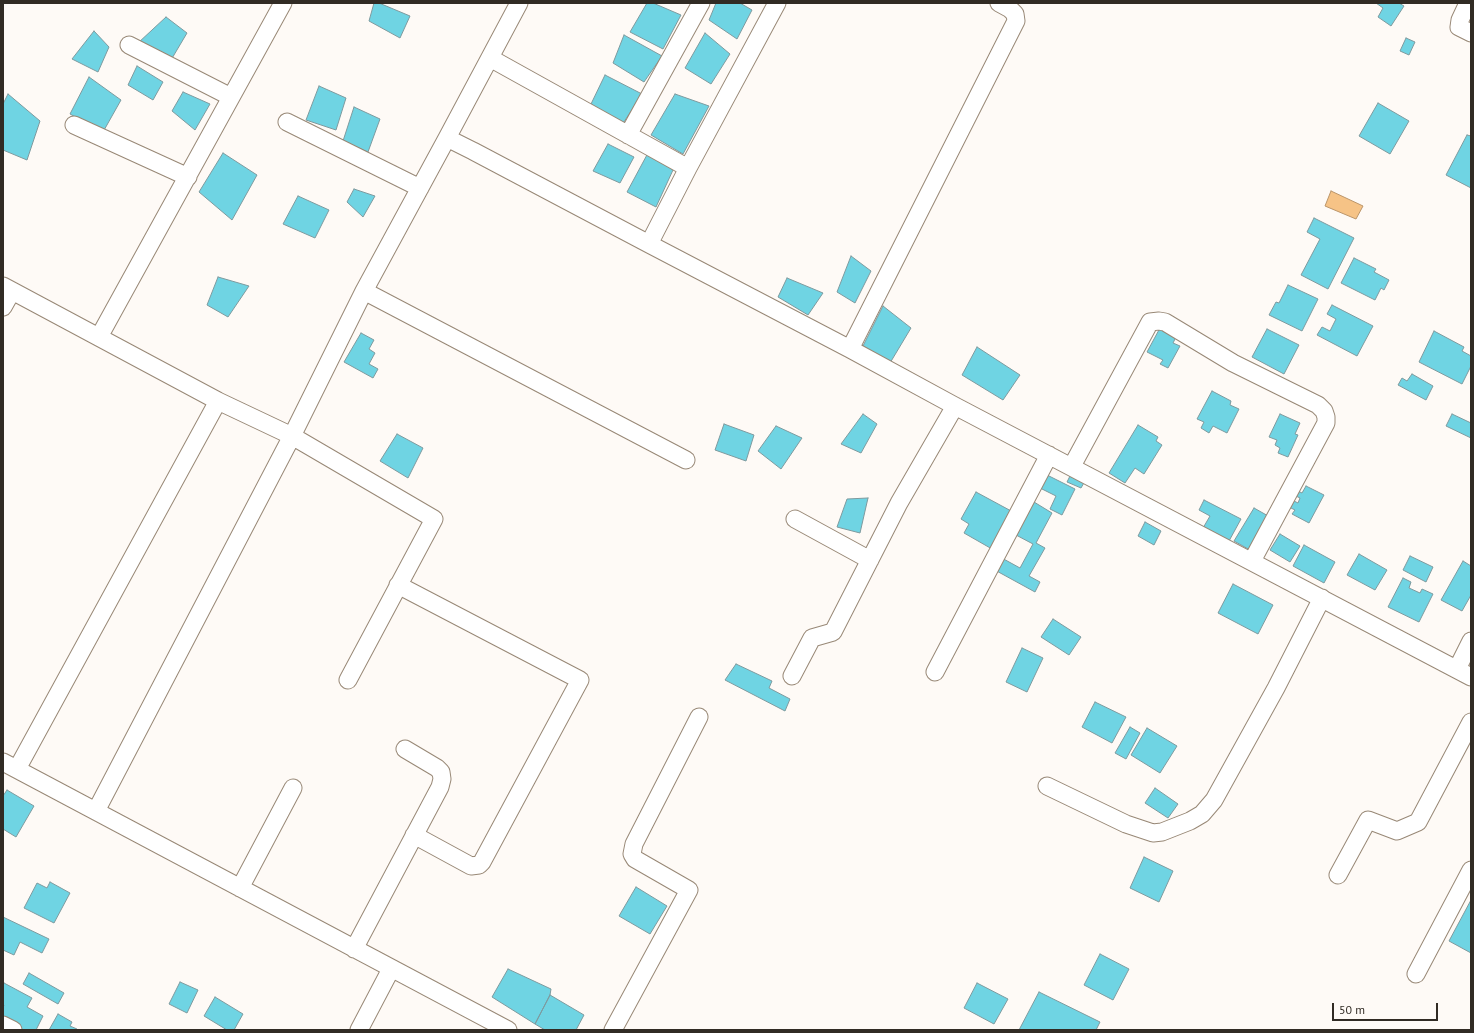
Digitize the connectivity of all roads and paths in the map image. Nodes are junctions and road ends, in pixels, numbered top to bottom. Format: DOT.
graph roads {
  1 [pos="282,3"];
  2 [pos="519,3"];
  3 [pos="701,3"];
  4 [pos="778,3"];
  5 [pos="998,3"];
  6 [pos="1468,3"];
  7 [pos="1471,33"];
  8 [pos="129,45"];
  9 [pos="490,58"];
  10 [pos="231,97"];
  11 [pos="287,122"];
  12 [pos="74,125"];
  13 [pos="628,135"];
  14 [pos="447,138"];
  15 [pos="688,168"];
  16 [pos="188,177"];
  17 [pos="420,188"];
  18 [pos="649,244"];
  19 [pos="7,288"];
  20 [pos="364,290"];
  21 [pos="3,308"];
  22 [pos="99,338"];
  23 [pos="850,349"];
  24 [pos="218,401"];
  25 [pos="955,406"];
  26 [pos="292,436"];
  27 [pos="1048,455"];
  28 [pos="686,460"];
  29 [pos="1072,466"];
  30 [pos="795,519"];
  31 [pos="870,560"];
  32 [pos="1252,561"];
  33 [pos="398,585"];
  34 [pos="1322,598"];
  35 [pos="1471,641"];
  36 [pos="935,672"];
  37 [pos="1464,673"];
  38 [pos="792,676"];
  39 [pos="348,680"];
  40 [pos="699,717"];
  41 [pos="1471,722"];
  42 [pos="405,749"];
  43 [pos="10,766"];
  44 [pos="1047,786"];
  45 [pos="293,788"];
  46 [pos="96,812"];
  47 [pos="414,835"];
  48 [pos="1471,870"];
  49 [pos="1338,875"];
  50 [pos="240,888"];
  51 [pos="354,949"];
  52 [pos="391,969"];
  53 [pos="1416,974"];
  54 [pos="3,1025"];
  55 [pos="13,1030"];
  56 [pos="359,1030"];
  57 [pos="508,1030"];
  58 [pos="613,1030"];
  1 -- 10 [label="street"];
  2 -- 9 [label="street"];
  3 -- 13 [label="street"];
  4 -- 15 [label="street"];
  5 -- 23 [label="street"];
  6 -- 7 [label="street"];
  8 -- 10 [label="street"];
  9 -- 13 [label="street"];
  9 -- 14 [label="street"];
  10 -- 16 [label="street"];
  11 -- 17 [label="street"];
  12 -- 16 [label="street"];
  13 -- 15 [label="street"];
  14 -- 17 [label="street"];
  14 -- 18 [label="street"];
  15 -- 18 [label="street"];
  16 -- 22 [label="street"];
  17 -- 20 [label="street"];
  18 -- 23 [label="street"];
  19 -- 21 [label="street"];
  19 -- 22 [label="street"];
  20 -- 26 [label="street"];
  20 -- 28 [label="street"];
  22 -- 24 [label="street"];
  23 -- 25 [label="street"];
  24 -- 26 [label="street"];
  24 -- 43 [label="street"];
  25 -- 27 [label="street"];
  25 -- 31 [label="street"];
  26 -- 33 [label="street"];
  26 -- 46 [label="street"];
  27 -- 29 [label="street"];
  27 -- 36 [label="street"];
  29 -- 32 [label="street"];
  29 -- 32 [label="street"];
  30 -- 31 [label="street"];
  31 -- 38 [label="street"];
  32 -- 34 [label="street"];
  33 -- 39 [label="street"];
  33 -- 47 [label="street"];
  34 -- 37 [label="street"];
  34 -- 44 [label="street"];
  35 -- 37 [label="street"];
  40 -- 58 [label="street"];
  41 -- 49 [label="street"];
  42 -- 47 [label="street"];
  43 -- 46 [label="street"];
  45 -- 50 [label="street"];
  46 -- 50 [label="street"];
  47 -- 51 [label="street"];
  48 -- 53 [label="street"];
  50 -- 51 [label="street"];
  51 -- 52 [label="street"];
  52 -- 56 [label="street"];
  52 -- 57 [label="street"];
  54 -- 55 [label="street"];
}
